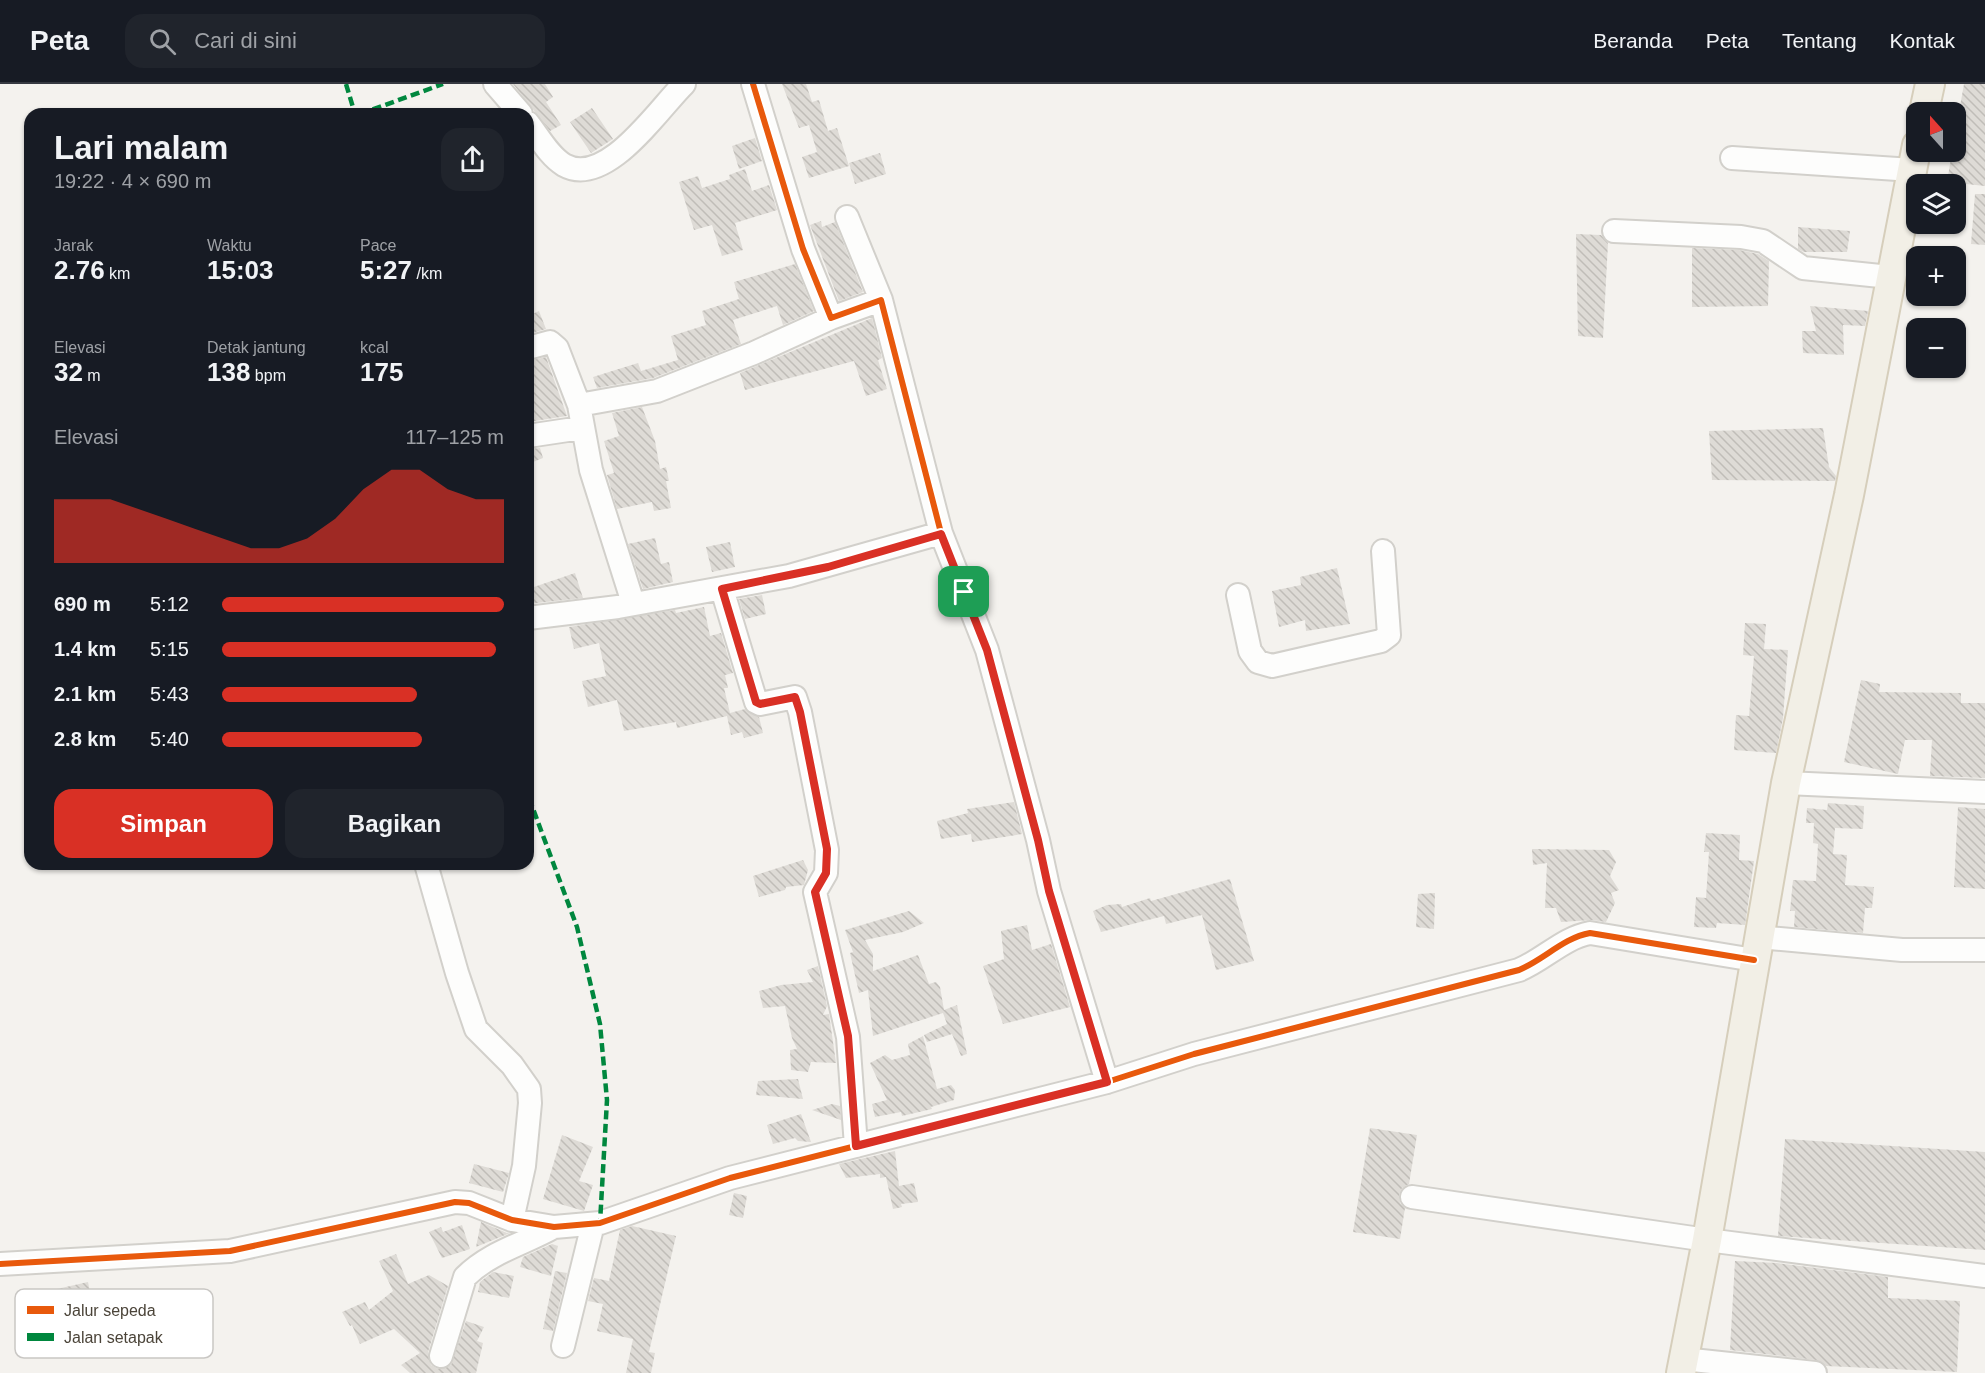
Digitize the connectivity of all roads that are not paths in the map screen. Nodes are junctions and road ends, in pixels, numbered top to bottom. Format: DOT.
graph roads {
  1 [pos="495,84"];
  2 [pos="684,84"];
  3 [pos="753,84"];
  4 [pos="1930,84"];
  5 [pos="1926,102"];
  6 [pos="516,108"];
  7 [pos="534,131"];
  8 [pos="1732,158"];
  9 [pos="1906,158"];
  10 [pos="1913,162"];
  11 [pos="847,218"];
  12 [pos="1614,231"];
  13 [pos="1890,277"];
  14 [pos="881,300"];
  15 [pos="831,318"];
  16 [pos="534,346"];
  17 [pos="579,405"];
  18 [pos="581,428"];
  19 [pos="534,435"];
  20 [pos="941,534"];
  21 [pos="1383,551"];
  22 [pos="722,589"];
  23 [pos="1238,595"];
  24 [pos="633,603"];
  25 [pos="534,617"];
  26 [pos="1786,783"];
  27 [pos="1985,792"];
  28 [pos="428,870"];
  29 [pos="1756,948"];
  30 [pos="1985,950"];
  31 [pos="1107,1082"];
  32 [pos="856,1146"];
  33 [pos="1413,1197"];
  34 [pos="512,1220"];
  35 [pos="593,1224"];
  36 [pos="554,1227"];
  37 [pos="1707,1240"];
  38 [pos="0,1264"];
  39 [pos="1985,1276"];
  40 [pos="563,1346"];
  41 [pos="441,1356"];
  42 [pos="1682,1366"];
  43 [pos="1815,1373"];
  1 -- 6 [label="street"];
  2 -- 7 [label="street"];
  3 -- 15 [label="street"];
  4 -- 5 [label="main road"];
  8 -- 9 [label="street"];
  10 -- 13 [label="main road"];
  11 -- 14 [label="street"];
  12 -- 13 [label="street"];
  13 -- 26 [label="main road"];
  14 -- 15 [label="street"];
  14 -- 20 [label="street"];
  15 -- 17 [label="street"];
  16 -- 17 [label="street"];
  17 -- 18 [label="street"];
  18 -- 19 [label="street"];
  18 -- 24 [label="street"];
  20 -- 22 [label="street"];
  20 -- 31 [label="street"];
  21 -- 23 [label="street"];
  22 -- 24 [label="street"];
  22 -- 32 [label="street"];
  24 -- 25 [label="street"];
  26 -- 27 [label="street"];
  26 -- 29 [label="main road"];
  28 -- 34 [label="street"];
  29 -- 30 [label="street"];
  29 -- 31 [label="street"];
  29 -- 37 [label="main road"];
  31 -- 32 [label="street"];
  32 -- 35 [label="street"];
  33 -- 37 [label="street"];
  34 -- 36 [label="street"];
  34 -- 38 [label="street"];
  35 -- 36 [label="street"];
  35 -- 40 [label="street"];
  36 -- 41 [label="street"];
  37 -- 39 [label="street"];
  37 -- 42 [label="main road"];
  42 -- 43 [label="street"];
}
